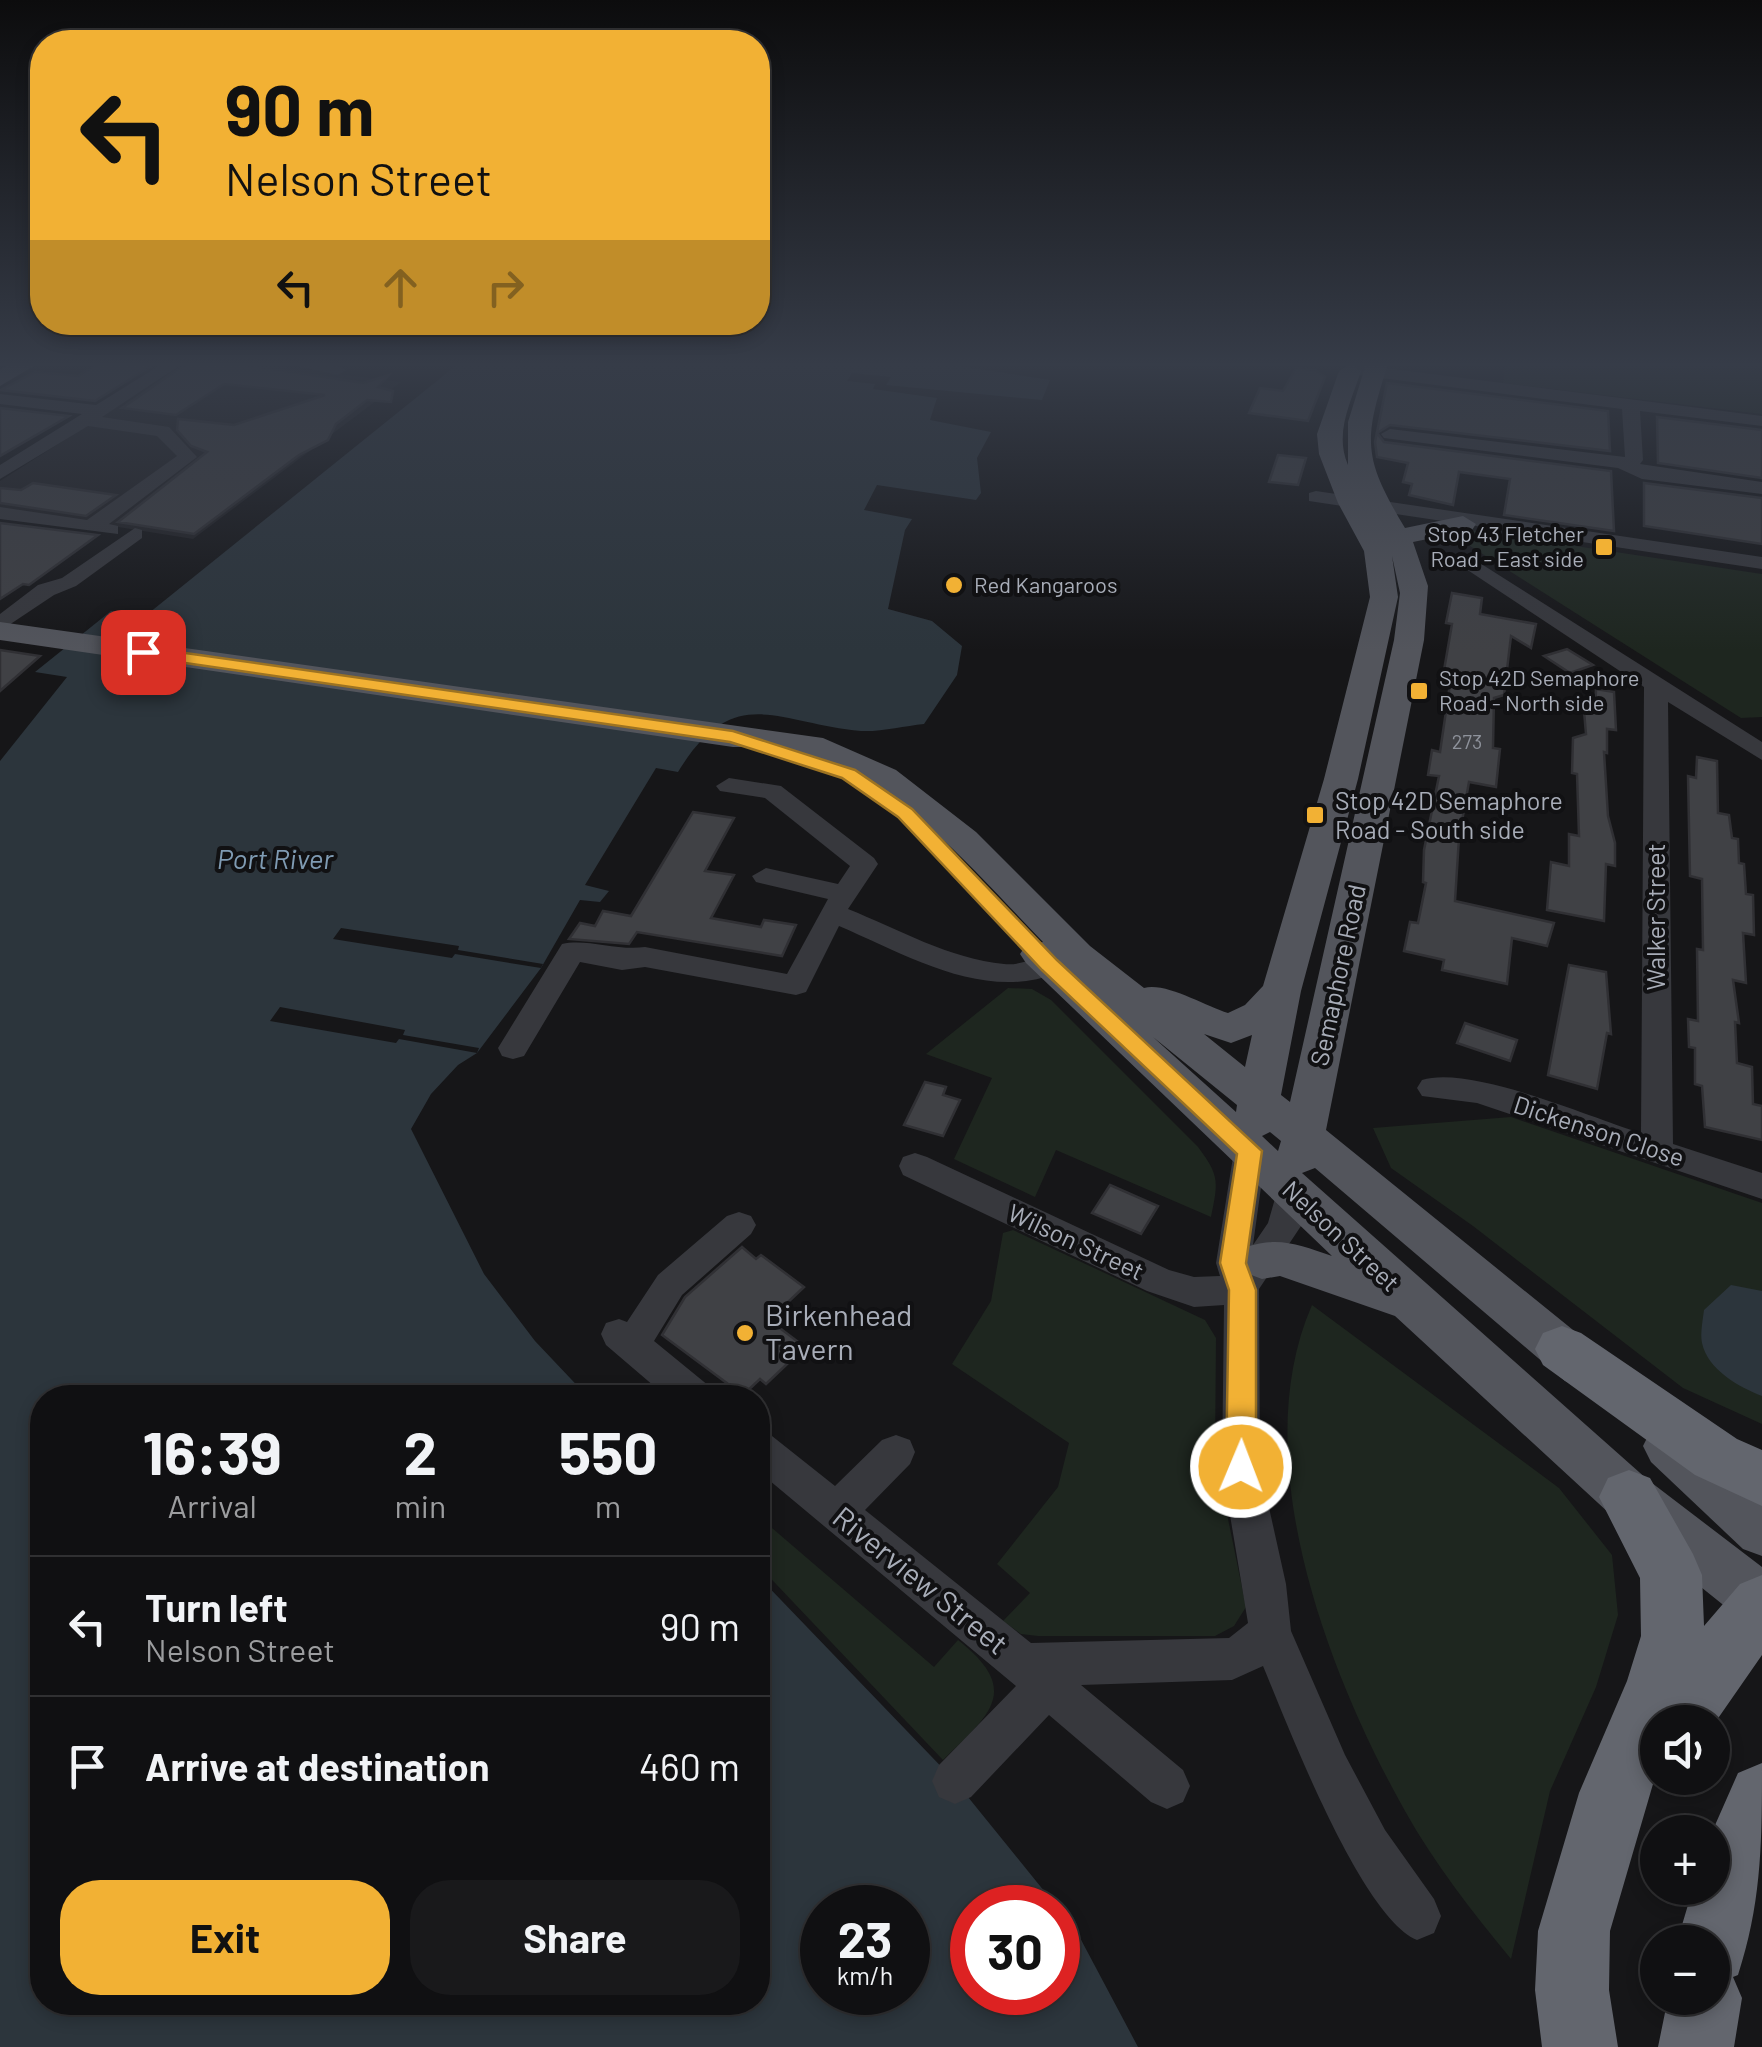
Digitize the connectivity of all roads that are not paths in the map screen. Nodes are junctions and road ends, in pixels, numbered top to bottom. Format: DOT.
graph roads {
  1 [pos="22,460"];
  2 [pos="184,460"];
  3 [pos="1333,460"];
  4 [pos="1360,460"];
  5 [pos="1595,460"];
  6 [pos="1634,460"];
  7 [pos="1623,463"];
  8 [pos="0,473"];
  9 [pos="1762,488"];
  10 [pos="1316,497"];
  11 [pos="1351,502"];
  12 [pos="0,513"];
  13 [pos="1389,524"];
  14 [pos="1462,524"];
  15 [pos="91,527"];
  16 [pos="1521,528"];
  17 [pos="1464,560"];
  18 [pos="1762,563"];
  19 [pos="0,628"];
  20 [pos="1656,684"];
  21 [pos="1762,753"];
  22 [pos="730,786"];
  23 [pos="766,876"];
  24 [pos="838,904"];
  25 [pos="1063,960"];
  26 [pos="1280,991"];
  27 [pos="513,1048"];
  28 [pos="1433,1088"];
  29 [pos="1259,1100"];
  30 [pos="1304,1136"];
  31 [pos="1657,1150"];
  32 [pos="1250,1151"];
  33 [pos="915,1166"];
  34 [pos="1762,1186"];
  35 [pos="1292,1190"];
  36 [pos="739,1225"];
  37 [pos="1252,1275"];
  38 [pos="1416,1306"];
  39 [pos="1562,1348"];
  40 [pos="680,1385"];
  41 [pos="896,1452"];
  42 [pos="770,1458"];
  43 [pos="1762,1480"];
  44 [pos="1629,1497"];
  45 [pos="836,1512"];
  46 [pos="1762,1531"];
  47 [pos="1756,1612"];
  48 [pos="1270,1631"];
  49 [pos="1035,1675"];
  50 [pos="1689,1705"];
  51 [pos="955,1782"];
  52 [pos="1167,1786"];
  53 [pos="1644,1795"];
  54 [pos="1762,1797"];
  55 [pos="1417,1916"];
  56 [pos="1718,1925"];
  57 [pos="1701,2015"];
  58 [pos="1582,2047"];
  59 [pos="1696,2047"];
  1 -- 8 [label="street"];
  2 -- 15 [label="street"];
  3 -- 11 [label="main road, Semaphore Road"];
  4 -- 13 [label="main road, Semaphore Road"];
  5 -- 7 [label="street"];
  6 -- 7 [label="street"];
  7 -- 9 [label="street"];
  10 -- 11 [label="street"];
  11 -- 13 [label="street"];
  11 -- 26 [label="main road, Semaphore Road"];
  12 -- 15 [label="street"];
  13 -- 14 [label="main road"];
  13 -- 16 [label="street"];
  13 -- 30 [label="main road, Semaphore Road"];
  14 -- 16 [label="street"];
  15 -- 19 [label="street"];
  16 -- 18 [label="street"];
  17 -- 20 [label="street"];
  19 -- 25 [label="main road, Nelson Street"];
  20 -- 21 [label="street"];
  20 -- 31 [label="street, Walker Street"];
  22 -- 24 [label="street"];
  23 -- 24 [label="street"];
  24 -- 25 [label="street"];
  24 -- 27 [label="street"];
  25 -- 26 [label="main road"];
  25 -- 29 [label="main road, Nelson Street"];
  25 -- 32 [label="main road, Nelson Street"];
  26 -- 29 [label="main road, Semaphore Road"];
  28 -- 31 [label="street, Dickenson Close"];
  29 -- 30 [label="main road, Nelson Street"];
  29 -- 32 [label="main road, Semaphore Road"];
  30 -- 35 [label="main road, Semaphore Road"];
  30 -- 39 [label="main road, Nelson Street"];
  31 -- 34 [label="street, Dickenson Close"];
  32 -- 35 [label="main road, Nelson Street"];
  32 -- 37 [label="street, Semaphore Road"];
  33 -- 37 [label="street, Wilson Street"];
  35 -- 37 [label="street, Semaphore Road"];
  35 -- 38 [label="main road, Nelson Street"];
  36 -- 40 [label="street"];
  37 -- 38 [label="main road"];
  37 -- 48 [label="street, Semaphore Road"];
  38 -- 44 [label="main road, Nelson Street"];
  39 -- 43 [label="highway"];
  39 -- 46 [label="main road, Nelson Street"];
  41 -- 45 [label="street"];
  42 -- 45 [label="street, Riverview Street"];
  44 -- 47 [label="main road, Nelson Street"];
  44 -- 58 [label="highway"];
  45 -- 49 [label="street, Riverview Street"];
  47 -- 50 [label="highway"];
  48 -- 49 [label="street, Riverview Street"];
  48 -- 55 [label="street, Semaphore Road"];
  49 -- 51 [label="street"];
  49 -- 52 [label="street"];
  53 -- 58 [label="highway"];
  54 -- 56 [label="highway"];
  57 -- 59 [label="highway"];
}
